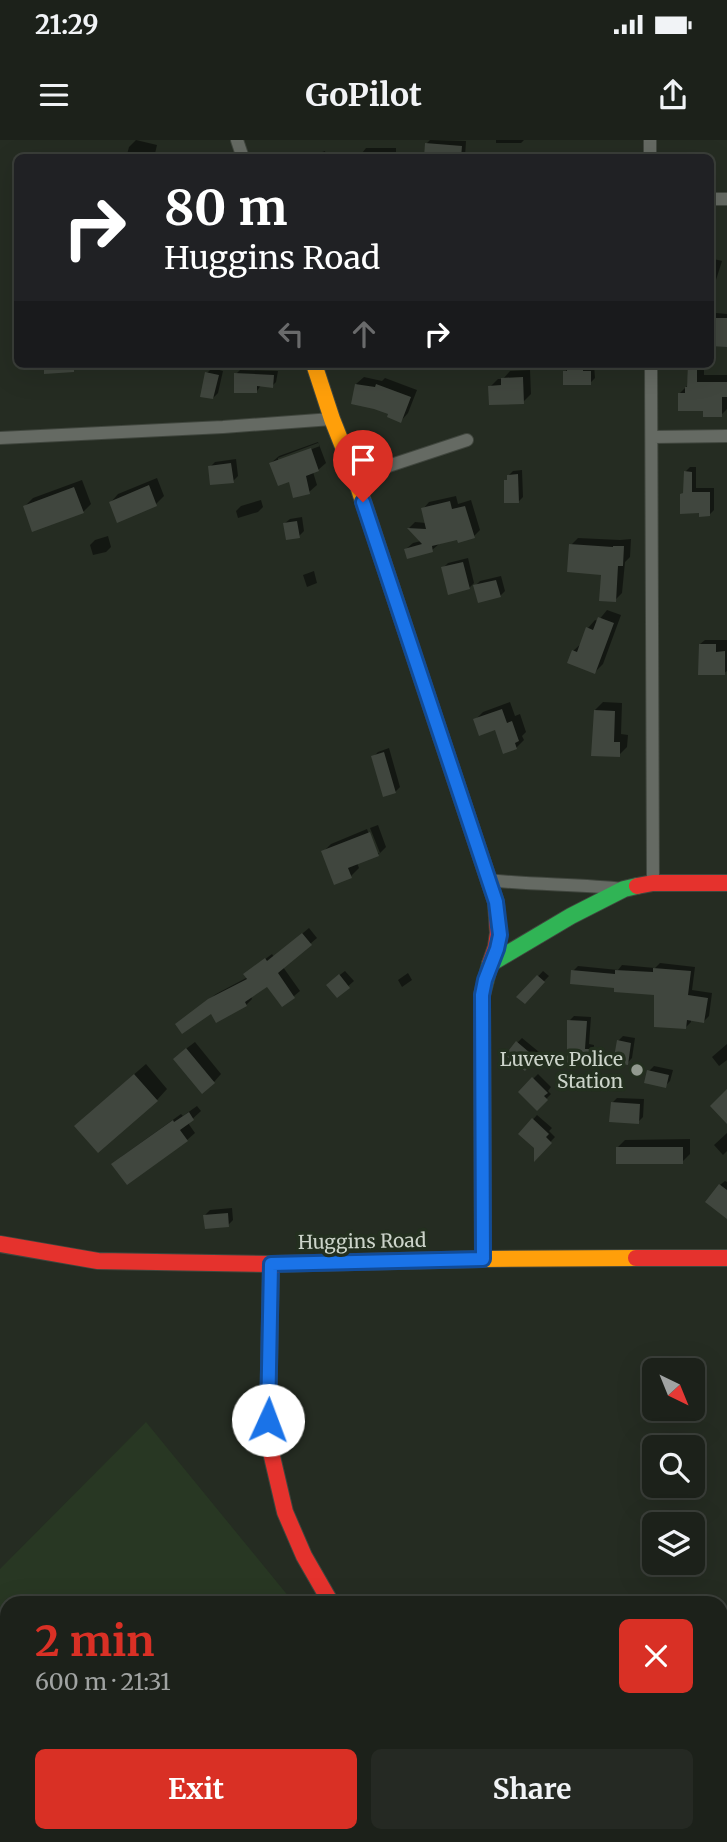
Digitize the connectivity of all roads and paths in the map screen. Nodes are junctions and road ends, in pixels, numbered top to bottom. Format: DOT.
graph roads {
  1 [pos="315,368"];
  2 [pos="651,368"];
  3 [pos="332,419"];
  4 [pos="727,436"];
  5 [pos="652,437"];
  6 [pos="0,438"];
  7 [pos="467,440"];
  8 [pos="355,477"];
  9 [pos="488,880"];
  10 [pos="653,883"];
  11 [pos="727,883"];
  12 [pos="624,889"];
  13 [pos="490,964"];
  14 [pos="0,1244"];
  15 [pos="727,1258"];
  16 [pos="483,1259"];
  17 [pos="271,1264"];
  18 [pos="327,1596"];
  1 -- 3 [label="street"];
  2 -- 5 [label="street"];
  3 -- 6 [label="street"];
  3 -- 8 [label="street"];
  4 -- 5 [label="street"];
  5 -- 10 [label="street"];
  7 -- 8 [label="street"];
  8 -- 9 [label="street"];
  9 -- 12 [label="street"];
  9 -- 13 [label="street"];
  10 -- 11 [label="street"];
  10 -- 12 [label="street"];
  12 -- 13 [label="street"];
  13 -- 16 [label="street"];
  14 -- 17 [label="street, Huggins Road"];
  15 -- 16 [label="street, Huggins Road"];
  16 -- 17 [label="street, Huggins Road"];
  17 -- 18 [label="street"];
}
